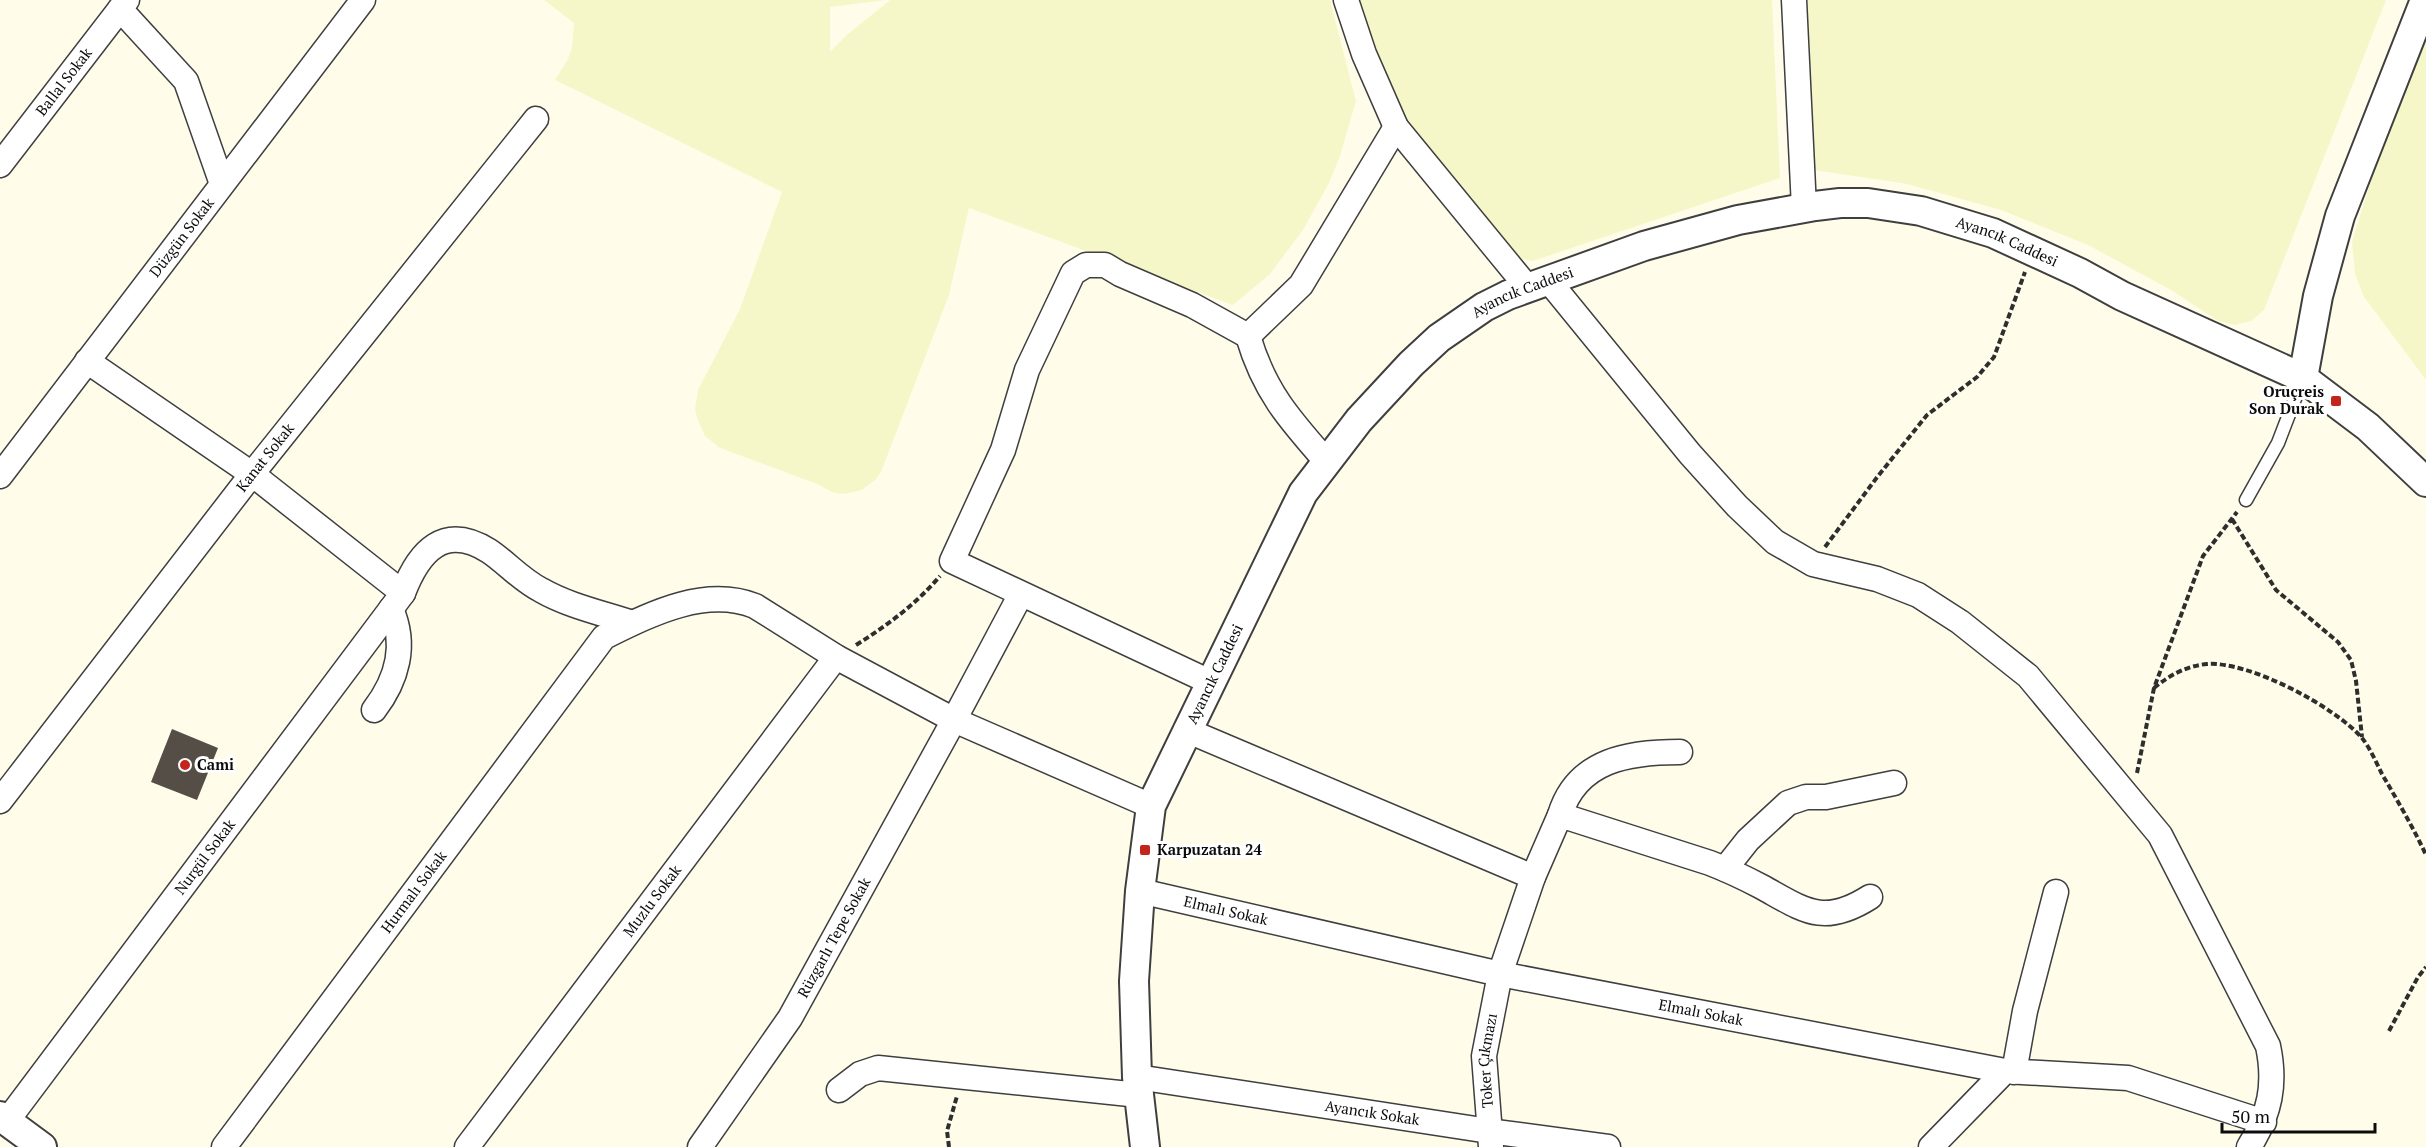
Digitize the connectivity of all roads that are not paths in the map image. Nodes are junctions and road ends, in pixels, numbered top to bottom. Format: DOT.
graph roads {
  1 [pos="363,0"];
  2 [pos="1346,0"];
  3 [pos="1794,0"];
  4 [pos="2425,0"];
  5 [pos="124,4"];
  6 [pos="536,119"];
  7 [pos="1396,127"];
  8 [pos="0,165"];
  9 [pos="222,184"];
  10 [pos="1804,208"];
  11 [pos="1538,284"];
  12 [pos="1248,336"];
  13 [pos="87,361"];
  14 [pos="2303,378"];
  15 [pos="1326,461"];
  16 [pos="252,474"];
  17 [pos="0,476"];
  18 [pos="2426,482"];
  19 [pos="2246,500"];
  20 [pos="1021,594"];
  21 [pos="397,601"];
  22 [pos="633,623"];
  23 [pos="836,657"];
  24 [pos="1210,682"];
  25 [pos="374,710"];
  26 [pos="954,720"];
  27 [pos="1186,730"];
  28 [pos="1680,752"];
  29 [pos="1894,783"];
  30 [pos="0,801"];
  31 [pos="1151,806"];
  32 [pos="1560,814"];
  33 [pos="1725,869"];
  34 [pos="1533,878"];
  35 [pos="1140,891"];
  36 [pos="2056,892"];
  37 [pos="1870,897"];
  38 [pos="1500,974"];
  39 [pos="2010,1072"];
  40 [pos="1138,1086"];
  41 [pos="839,1090"];
  42 [pos="3,1119"];
  43 [pos="2264,1122"];
  44 [pos="1490,1139"];
  45 [pos="42,1147"];
  46 [pos="224,1147"];
  47 [pos="467,1147"];
  48 [pos="700,1147"];
  49 [pos="1145,1147"];
  50 [pos="1608,1147"];
  51 [pos="1932,1147"];
  52 [pos="2249,1147"];
  1 -- 9 [label="street, Düzgün Sokak"];
  2 -- 7 [label="street"];
  3 -- 10 [label="street"];
  4 -- 14 [label="street"];
  5 -- 8 [label="street, Ballal Sokak"];
  5 -- 9 [label="street"];
  6 -- 16 [label="street, Kanat Sokak"];
  7 -- 11 [label="street"];
  7 -- 12 [label="street"];
  9 -- 13 [label="street, Düzgün Sokak"];
  10 -- 11 [label="street, Ayancık Caddesi"];
  10 -- 14 [label="street, Ayancık Caddesi"];
  11 -- 15 [label="street, Ayancık Caddesi"];
  11 -- 43 [label="street"];
  12 -- 15 [label="street"];
  12 -- 20 [label="street"];
  13 -- 16 [label="street"];
  13 -- 17 [label="street, Düzgün Sokak"];
  14 -- 18 [label="street, Ayancık Caddesi"];
  14 -- 19 [label="lane"];
  15 -- 24 [label="street, Ayancık Caddesi"];
  16 -- 21 [label="street"];
  16 -- 30 [label="street, Kanat Sokak"];
  20 -- 24 [label="street"];
  20 -- 26 [label="street, Rüzgarlı Tepe Sokak"];
  21 -- 22 [label="street, Nurgül Sokak"];
  21 -- 25 [label="street"];
  21 -- 42 [label="street, Nurgül Sokak"];
  22 -- 23 [label="street"];
  22 -- 46 [label="street, Hurmalı Sokak"];
  23 -- 26 [label="street"];
  23 -- 47 [label="street, Muzlu Sokak"];
  24 -- 27 [label="street, Ayancık Caddesi"];
  26 -- 31 [label="street"];
  26 -- 48 [label="street, Rüzgarlı Tepe Sokak"];
  27 -- 31 [label="street, Ayancık Caddesi"];
  27 -- 34 [label="street"];
  28 -- 32 [label="street, Toker Çıkmazı"];
  29 -- 33 [label="street"];
  31 -- 35 [label="street, Ayancık Caddesi"];
  32 -- 33 [label="street"];
  32 -- 34 [label="street, Toker Çıkmazı"];
  33 -- 37 [label="street"];
  34 -- 38 [label="street, Toker Çıkmazı"];
  35 -- 38 [label="street, Elmalı Sokak"];
  35 -- 40 [label="street, Ayancık Caddesi"];
  36 -- 39 [label="street"];
  38 -- 39 [label="street, Elmalı Sokak"];
  38 -- 44 [label="street, Toker Çıkmazı"];
  39 -- 43 [label="street, Elmalı Sokak"];
  39 -- 51 [label="street"];
  40 -- 41 [label="street, Ayancık Sokak"];
  40 -- 44 [label="street, Ayancık Sokak"];
  40 -- 49 [label="street, Ayancık Caddesi"];
  42 -- 45 [label="street"];
  43 -- 52 [label="street"];
  44 -- 50 [label="street, Ayancık Sokak"];
}
